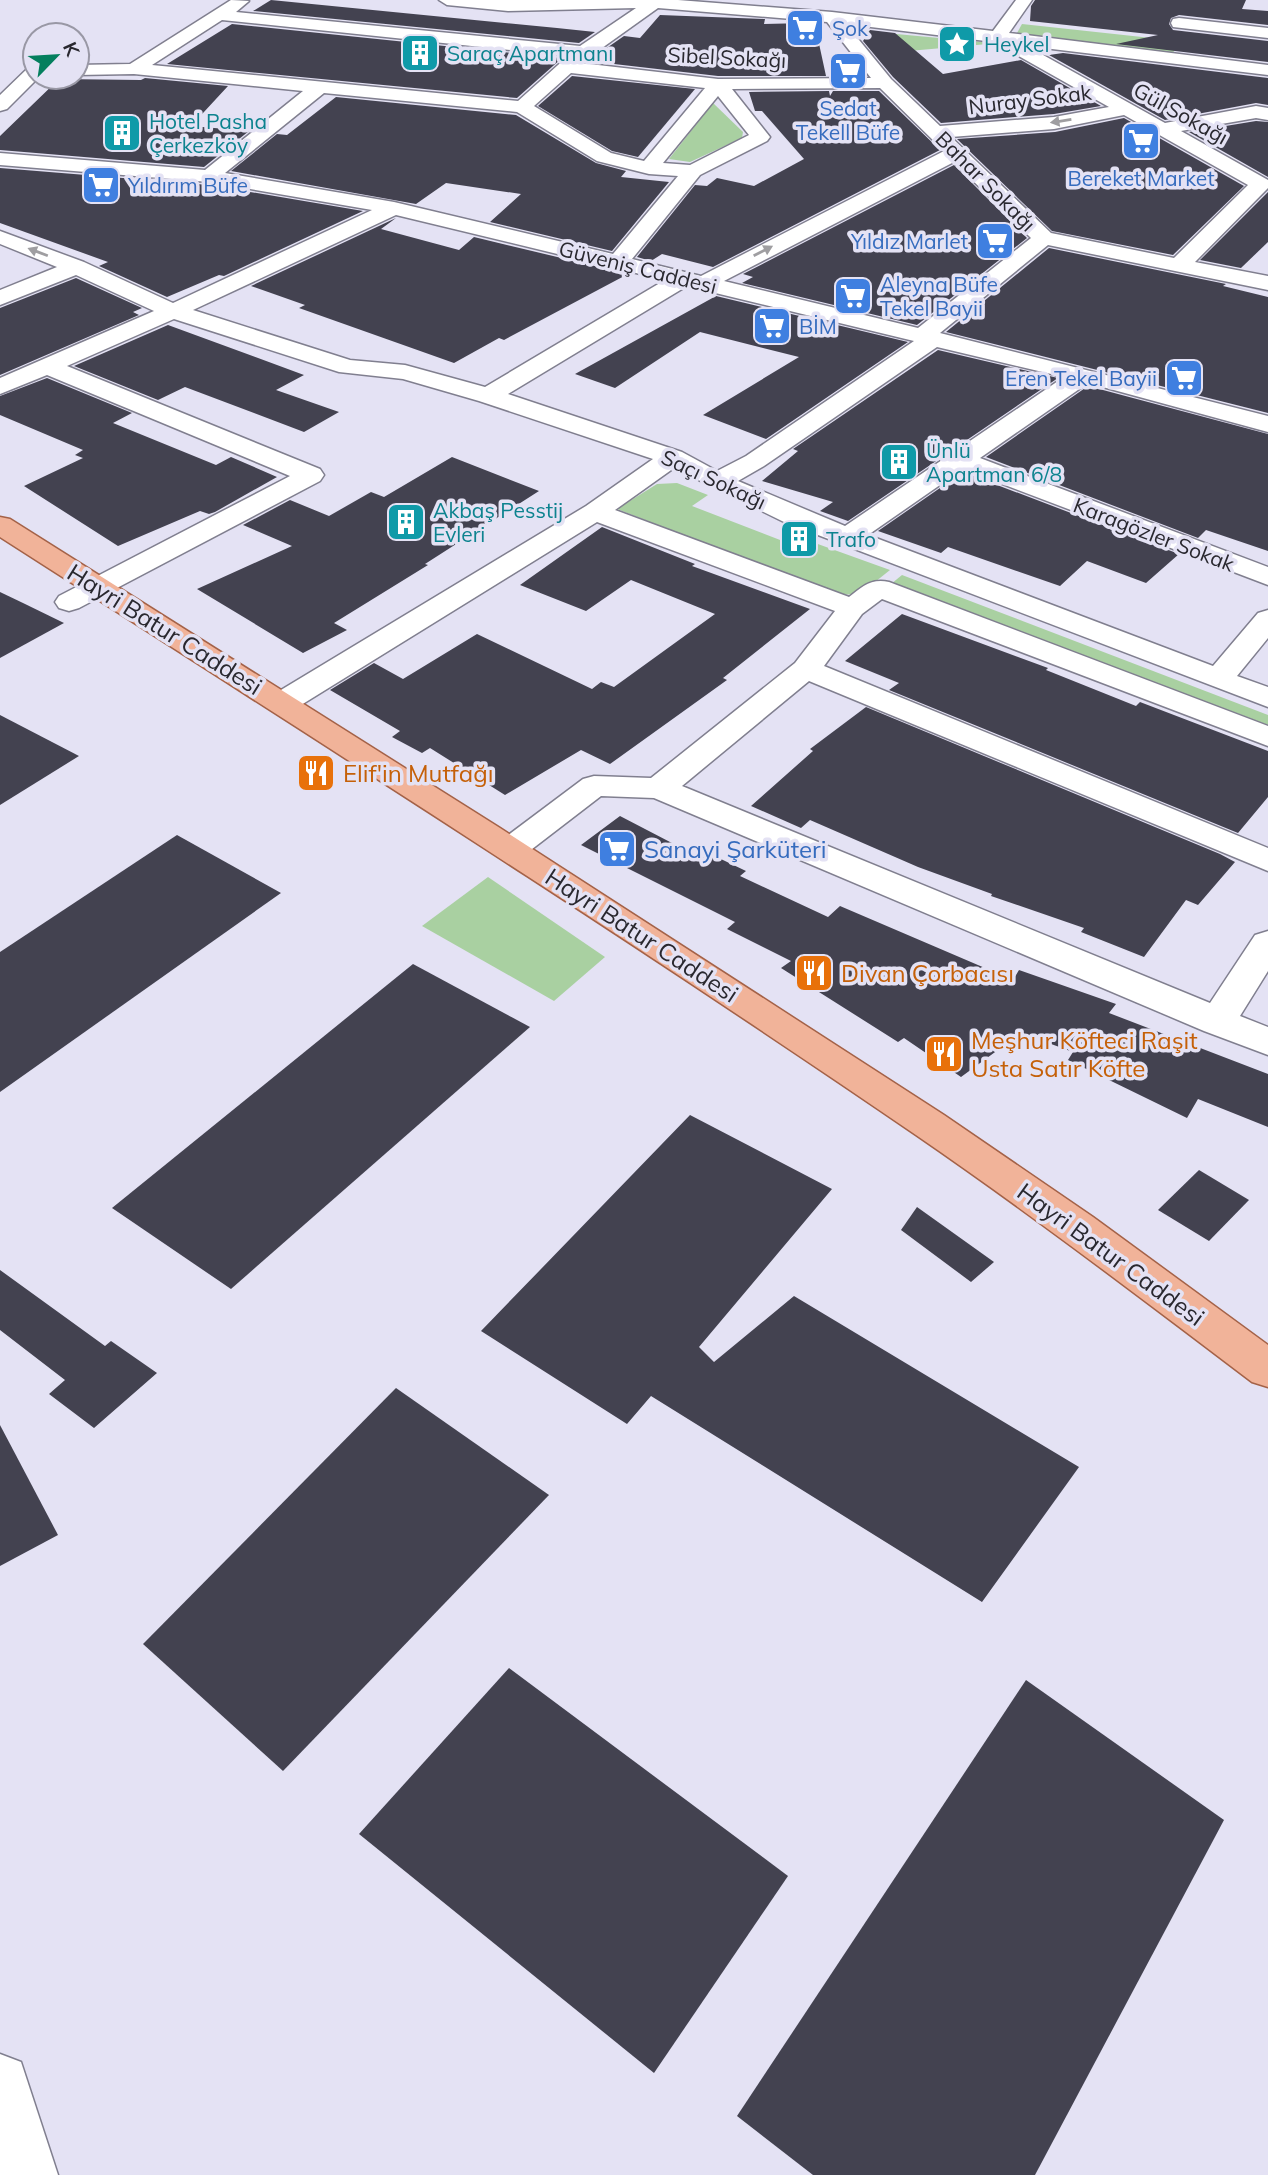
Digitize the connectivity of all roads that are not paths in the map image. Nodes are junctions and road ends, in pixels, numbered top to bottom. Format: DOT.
graph roads {
  1 [pos="242,0"];
  2 [pos="447,0"];
  3 [pos="573,0"];
  4 [pos="722,0"];
  5 [pos="1024,0"];
  6 [pos="657,2"];
  7 [pos="811,3"];
  8 [pos="508,6"];
  9 [pos="857,6"];
  10 [pos="219,15"];
  11 [pos="832,17"];
  12 [pos="1011,25"];
  13 [pos="1177,27"];
  14 [pos="1268,33"];
  15 [pos="1268,48"];
  16 [pos="583,52"];
  17 [pos="1179,58"];
  18 [pos="567,67"];
  19 [pos="134,69"];
  20 [pos="12,70"];
  21 [pos="21,70"];
  22 [pos="91,70"];
  23 [pos="1268,70"];
  24 [pos="719,83"];
  25 [pos="885,83"];
  26 [pos="21,85"];
  27 [pos="321,86"];
  28 [pos="0,105"];
  29 [pos="522,107"];
  30 [pos="1128,109"];
  31 [pos="1268,114"];
  32 [pos="1163,129"];
  33 [pos="937,132"];
  34 [pos="958,152"];
  35 [pos="0,159"];
  36 [pos="649,168"];
  37 [pos="694,171"];
  38 [pos="209,176"];
  39 [pos="1264,185"];
  40 [pos="394,208"];
  41 [pos="0,237"];
  42 [pos="1044,238"];
  43 [pos="618,262"];
  44 [pos="1178,266"];
  45 [pos="14,269"];
  46 [pos="66,271"];
  47 [pos="693,280"];
  48 [pos="1268,283"];
  49 [pos="204,295"];
  50 [pos="0,298"];
  51 [pos="242,308"];
  52 [pos="173,311"];
  53 [pos="294,327"];
  54 [pos="927,337"];
  55 [pos="48,367"];
  56 [pos="405,372"];
  57 [pos="1084,375"];
  58 [pos="0,387"];
  59 [pos="488,396"];
  60 [pos="1268,424"];
  61 [pos="673,457"];
  62 [pos="962,460"];
  63 [pos="718,481"];
  64 [pos="595,512"];
  65 [pos="0,525"];
  66 [pos="849,536"];
  67 [pos="1268,577"];
  68 [pos="83,594"];
  69 [pos="852,608"];
  70 [pos="1268,619"];
  71 [pos="806,669"];
  72 [pos="1218,680"];
  73 [pos="1268,698"];
  74 [pos="282,703"];
  75 [pos="1268,737"];
  76 [pos="659,788"];
  77 [pos="510,849"];
  78 [pos="1268,860"];
  79 [pos="1268,943"];
  80 [pos="1217,1022"];
  81 [pos="1268,1042"];
  82 [pos="1268,1369"];
  83 [pos="0,2082"];
  84 [pos="27,2175"];
  1 -- 10 [label="street"];
  2 -- 8 [label="street"];
  3 -- 8 [label="street"];
  4 -- 7 [label="street"];
  5 -- 12 [label="street"];
  6 -- 8 [label="street"];
  6 -- 11 [label="street"];
  6 -- 16 [label="street"];
  7 -- 9 [label="street"];
  7 -- 11 [label="street"];
  9 -- 11 [label="street"];
  9 -- 12 [label="street"];
  10 -- 16 [label="street"];
  10 -- 19 [label="street"];
  11 -- 12 [label="street"];
  11 -- 25 [label="street, Bahar Sokağı"];
  12 -- 17 [label="street"];
  12 -- 30 [label="street, Gül Sokağı"];
  13 -- 14 [label="street"];
  13 -- 15 [label="street"];
  13 -- 17 [label="street"];
  16 -- 18 [label="street"];
  17 -- 23 [label="street"];
  18 -- 24 [label="street, Sibel Sokağı"];
  18 -- 29 [label="street"];
  19 -- 22 [label="street"];
  19 -- 27 [label="street"];
  20 -- 21 [label="street"];
  24 -- 25 [label="street, Sibel Sokağı"];
  24 -- 36 [label="street"];
  24 -- 37 [label="street"];
  25 -- 33 [label="street, Bahar Sokağı"];
  26 -- 28 [label="street"];
  27 -- 29 [label="street"];
  27 -- 38 [label="street"];
  29 -- 36 [label="street"];
  30 -- 32 [label="street, Gül Sokağı"];
  30 -- 33 [label="street, Nuray Sokak, one-way"];
  31 -- 32 [label="street"];
  32 -- 39 [label="street, Gül Sokağı"];
  33 -- 34 [label="street, Bahar Sokağı"];
  34 -- 42 [label="street, Bahar Sokağı"];
  47 -- 34 [label="street, one-way"];
  35 -- 38 [label="street, Güveniş Caddesi"];
  36 -- 37 [label="street"];
  37 -- 43 [label="street"];
  38 -- 40 [label="street, Güveniş Caddesi"];
  39 -- 44 [label="street, Gül Sokağı"];
  40 -- 43 [label="street, Güveniş Caddesi"];
  40 -- 49 [label="street"];
  46 -- 41 [label="street, one-way"];
  42 -- 44 [label="street, Bahar Sokağı"];
  42 -- 54 [label="street"];
  43 -- 47 [label="street, Güveniş Caddesi"];
  44 -- 48 [label="street, Bahar Sokağı"];
  45 -- 46 [label="street"];
  46 -- 50 [label="street"];
  46 -- 52 [label="street"];
  47 -- 54 [label="street, Güveniş Caddesi"];
  47 -- 59 [label="street"];
  49 -- 51 [label="street"];
  49 -- 52 [label="street"];
  52 -- 55 [label="street"];
  52 -- 56 [label="street"];
  53 -- 56 [label="street"];
  54 -- 57 [label="street, Güveniş Caddesi"];
  54 -- 63 [label="street"];
  55 -- 58 [label="street"];
  55 -- 68 [label="street"];
  56 -- 59 [label="street, Saçı Sokağı"];
  57 -- 60 [label="street, Güveniş Caddesi"];
  57 -- 62 [label="street"];
  59 -- 61 [label="street, Saçı Sokağı"];
  61 -- 63 [label="street, Saçı Sokağı"];
  61 -- 64 [label="street"];
  62 -- 66 [label="street"];
  62 -- 67 [label="street, Karagözler Sokak"];
  63 -- 66 [label="street, Saçı Sokağı"];
  64 -- 69 [label="street"];
  64 -- 74 [label="street"];
  65 -- 68 [label="main road, Hayri Batur Caddesi"];
  66 -- 72 [label="street, Saçı Sokağı"];
  68 -- 74 [label="main road, Hayri Batur Caddesi"];
  69 -- 71 [label="street"];
  69 -- 75 [label="street"];
  70 -- 72 [label="street"];
  71 -- 76 [label="street"];
  71 -- 78 [label="street"];
  72 -- 73 [label="street, Saçı Sokağı"];
  74 -- 77 [label="main road, Hayri Batur Caddesi"];
  76 -- 77 [label="street"];
  76 -- 80 [label="street"];
  77 -- 82 [label="main road, Hayri Batur Caddesi"];
  79 -- 80 [label="street"];
  80 -- 81 [label="street"];
  83 -- 84 [label="street"];
}
